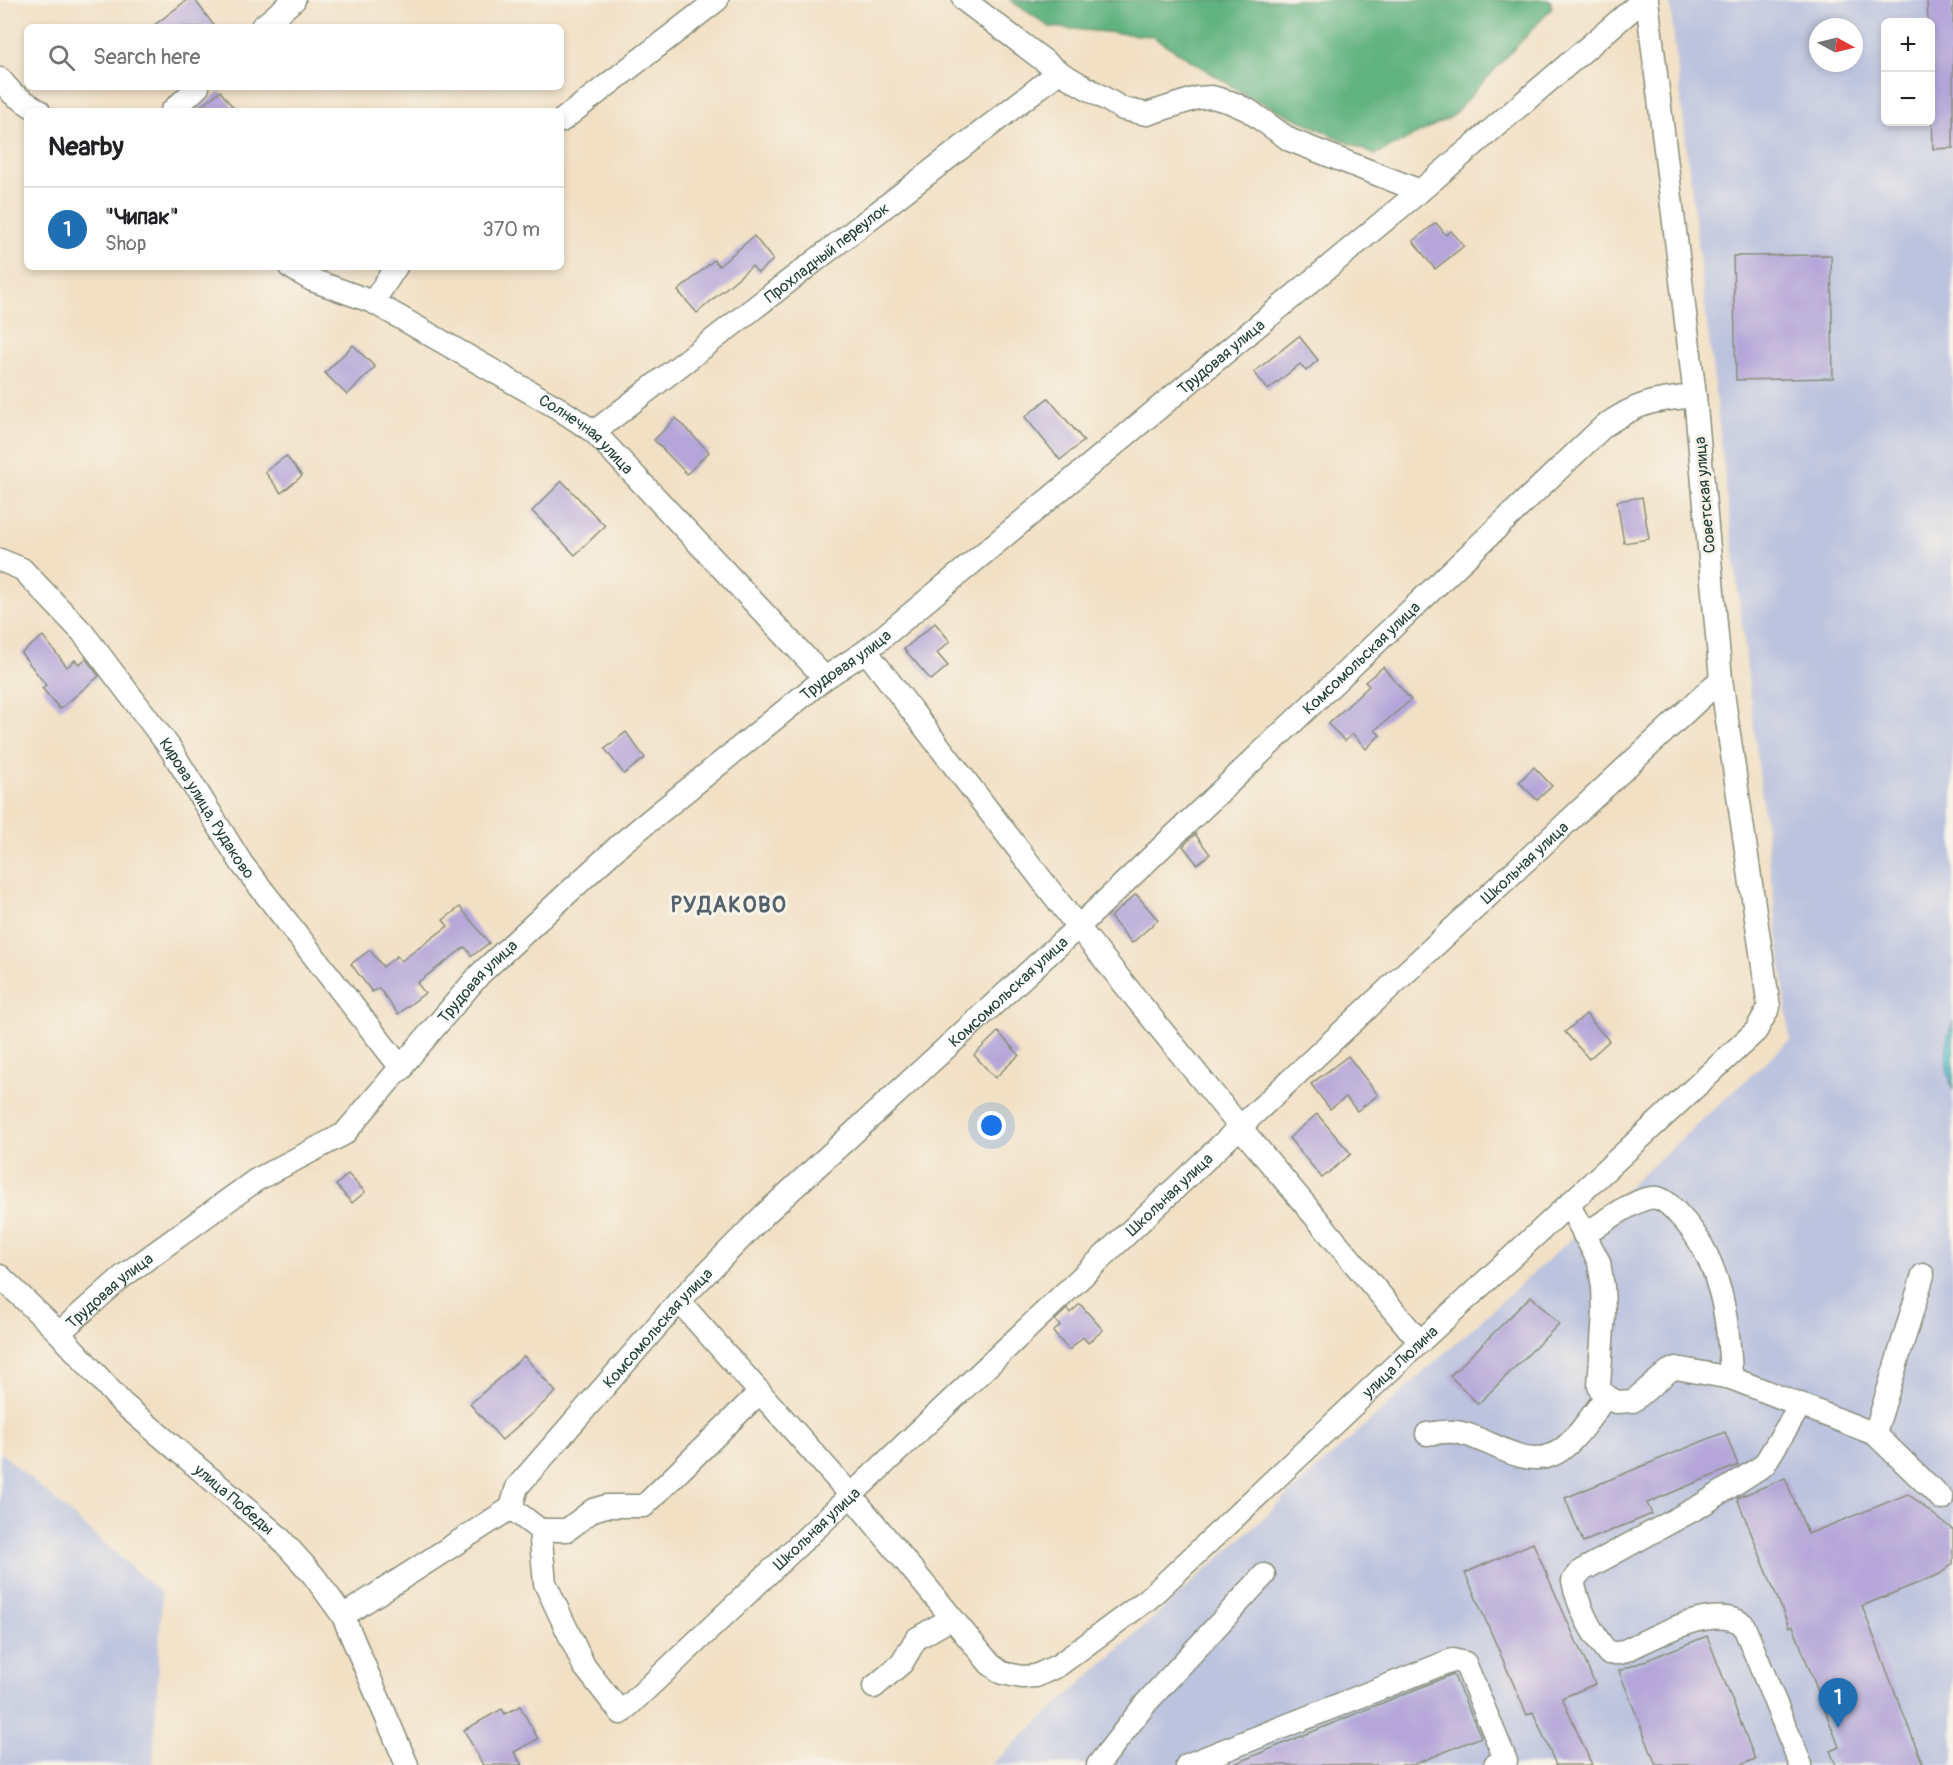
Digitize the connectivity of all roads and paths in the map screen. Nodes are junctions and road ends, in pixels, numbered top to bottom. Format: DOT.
graph roads {
  1 [pos="294,0"];
  2 [pos="717,0"];
  3 [pos="964,0"];
  4 [pos="1645,0"];
  5 [pos="266,24"];
  6 [pos="1059,72"];
  7 [pos="0,79"];
  8 [pos="195,90"];
  9 [pos="34,108"];
  10 [pos="175,108"];
  11 [pos="564,120"];
  12 [pos="1420,191"];
  13 [pos="295,270"];
  14 [pos="394,270"];
  15 [pos="373,302"];
  16 [pos="1695,396"];
  17 [pos="594,432"];
  18 [pos="0,560"];
  19 [pos="866,651"];
  20 [pos="825,678"];
  21 [pos="1721,679"];
  22 [pos="1078,927"];
  23 [pos="1767,990"];
  24 [pos="402,1069"];
  25 [pos="1240,1127"];
  26 [pos="1569,1204"];
  27 [pos="1584,1235"];
  28 [pos="1923,1275"];
  29 [pos="0,1276"];
  30 [pos="679,1302"];
  31 [pos="59,1333"];
  32 [pos="1420,1342"];
  33 [pos="1731,1378"];
  34 [pos="760,1392"];
  35 [pos="1606,1397"];
  36 [pos="1801,1404"];
  37 [pos="1427,1434"];
  38 [pos="1875,1434"];
  39 [pos="850,1494"];
  40 [pos="1942,1499"];
  41 [pos="511,1508"];
  42 [pos="540,1530"];
  43 [pos="1264,1575"];
  44 [pos="343,1616"];
  45 [pos="952,1618"];
  46 [pos="874,1687"];
  47 [pos="1101,1764"];
  48 [pos="407,1765"];
  49 [pos="1187,1765"];
  50 [pos="1495,1765"];
  51 [pos="1801,1765"];
  1 -- 5 [label="street"];
  2 -- 11 [label="street"];
  3 -- 6 [label="street"];
  4 -- 12 [label="street, Трудовая улица"];
  4 -- 16 [label="street, Советская улица"];
  6 -- 12 [label="street"];
  6 -- 17 [label="street, Прохладный переулок"];
  7 -- 9 [label="street"];
  8 -- 10 [label="street"];
  12 -- 19 [label="street, Трудовая улица"];
  13 -- 15 [label="street, Солнечная улица"];
  14 -- 15 [label="street"];
  15 -- 17 [label="street, Солнечная улица"];
  16 -- 21 [label="street, Советская улица"];
  16 -- 22 [label="street, Комсомольская улица"];
  17 -- 20 [label="street, Солнечная улица"];
  18 -- 24 [label="street, Кирова улица, Рудаково"];
  19 -- 20 [label="street, Трудовая улица"];
  19 -- 22 [label="street"];
  20 -- 24 [label="street, Трудовая улица"];
  21 -- 23 [label="street, Советская улица"];
  21 -- 25 [label="street, Школьная улица"];
  22 -- 25 [label="street"];
  22 -- 30 [label="street, Комсомольская улица"];
  23 -- 26 [label="street, улица Люлина"];
  24 -- 31 [label="street, Трудовая улица"];
  25 -- 32 [label="street"];
  25 -- 39 [label="street, Школьная улица"];
  26 -- 27 [label="street"];
  26 -- 32 [label="street, улица Люлина"];
  27 -- 33 [label="street"];
  27 -- 35 [label="street"];
  28 -- 38 [label="street"];
  29 -- 31 [label="street, улица Победы"];
  30 -- 34 [label="street"];
  30 -- 41 [label="street, Комсомольская улица"];
  31 -- 44 [label="street, улица Победы"];
  32 -- 45 [label="street, улица Люлина"];
  33 -- 35 [label="street"];
  33 -- 36 [label="street"];
  34 -- 39 [label="street"];
  34 -- 42 [label="street"];
  35 -- 37 [label="street"];
  36 -- 38 [label="street"];
  36 -- 51 [label="street"];
  38 -- 40 [label="street"];
  39 -- 42 [label="street, Школьная улица"];
  39 -- 45 [label="street"];
  41 -- 42 [label="street"];
  41 -- 44 [label="street"];
  43 -- 47 [label="street"];
  44 -- 48 [label="street, улица Победы"];
  45 -- 46 [label="street"];
  49 -- 50 [label="street"];
}
